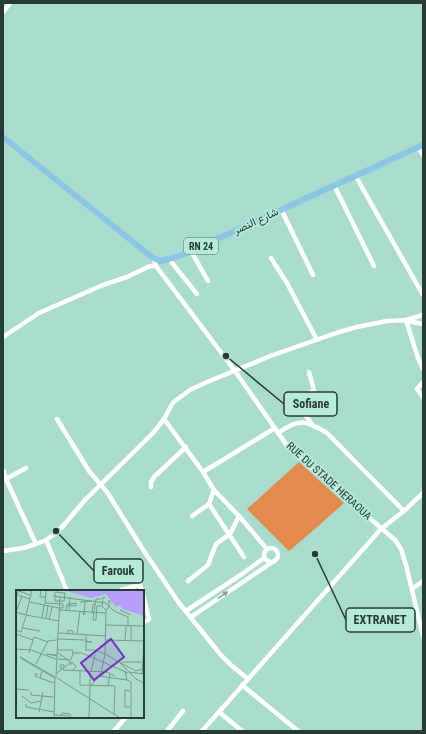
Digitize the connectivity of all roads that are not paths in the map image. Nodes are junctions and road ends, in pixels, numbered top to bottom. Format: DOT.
graph roads {
  1 [pos="10,3"];
  2 [pos="3,12"];
  3 [pos="3,137"];
  4 [pos="421,146"];
  5 [pos="423,155"];
  6 [pos="355,176"];
  7 [pos="334,185"];
  8 [pos="281,210"];
  9 [pos="191,251"];
  10 [pos="153,258"];
  11 [pos="271,258"];
  12 [pos="169,259"];
  13 [pos="156,266"];
  14 [pos="374,266"];
  15 [pos="313,275"];
  16 [pos="208,281"];
  17 [pos="198,294"];
  18 [pos="423,295"];
  19 [pos="423,315"];
  20 [pos="406,320"];
  21 [pos="423,324"];
  22 [pos="3,337"];
  23 [pos="317,340"];
  24 [pos="423,370"];
  25 [pos="235,371"];
  26 [pos="309,372"];
  27 [pos="423,382"];
  28 [pos="423,397"];
  29 [pos="57,419"];
  30 [pos="164,419"];
  31 [pos="312,424"];
  32 [pos="276,430"];
  33 [pos="186,447"];
  34 [pos="26,468"];
  35 [pos="3,470"];
  36 [pos="203,472"];
  37 [pos="6,479"];
  38 [pos="100,485"];
  39 [pos="151,487"];
  40 [pos="214,490"];
  41 [pos="423,493"];
  42 [pos="209,504"];
  43 [pos="404,511"];
  44 [pos="192,516"];
  45 [pos="239,516"];
  46 [pos="382,529"];
  47 [pos="230,534"];
  48 [pos="46,540"];
  49 [pos="36,544"];
  50 [pos="267,549"];
  51 [pos="3,551"];
  52 [pos="244,557"];
  53 [pos="264,558"];
  54 [pos="271,563"];
  55 [pos="188,581"];
  56 [pos="423,581"];
  57 [pos="412,588"];
  58 [pos="67,590"];
  59 [pos="121,590"];
  60 [pos="142,590"];
  61 [pos="144,596"];
  62 [pos="186,611"];
  63 [pos="191,617"];
  64 [pos="144,622"];
  65 [pos="421,622"];
  66 [pos="423,636"];
  67 [pos="248,679"];
  68 [pos="242,685"];
  69 [pos="183,711"];
  70 [pos="219,712"];
  71 [pos="125,718"];
  72 [pos="114,731"];
  73 [pos="167,731"];
  74 [pos="202,731"];
  75 [pos="242,731"];
  76 [pos="298,731"];
  1 -- 2 [label="street"];
  3 -- 10 [label="main road"];
  4 -- 5 [label="street"];
  4 -- 6 [label="main road, شارع النصر / RN 24"];
  6 -- 7 [label="main road, شارع النصر / RN 24"];
  6 -- 18 [label="street"];
  7 -- 8 [label="main road, شارع النصر / RN 24"];
  7 -- 14 [label="street"];
  8 -- 9 [label="main road, شارع النصر / RN 24"];
  8 -- 15 [label="street"];
  9 -- 12 [label="main road, شارع النصر / RN 24"];
  9 -- 16 [label="street"];
  10 -- 12 [label="main road, شارع النصر / RN 24"];
  10 -- 13 [label="street, RUE DU STADE HERAOUA"];
  11 -- 23 [label="street"];
  12 -- 17 [label="street"];
  13 -- 22 [label="street"];
  13 -- 25 [label="street, RUE DU STADE HERAOUA"];
  19 -- 20 [label="street"];
  20 -- 21 [label="street"];
  20 -- 23 [label="street"];
  20 -- 24 [label="street"];
  23 -- 25 [label="street"];
  25 -- 30 [label="street"];
  25 -- 32 [label="street, RUE DU STADE HERAOUA"];
  26 -- 31 [label="street"];
  27 -- 28 [label="street"];
  29 -- 38 [label="street"];
  30 -- 33 [label="street"];
  30 -- 38 [label="street"];
  31 -- 32 [label="street"];
  31 -- 43 [label="street"];
  32 -- 36 [label="street"];
  32 -- 46 [label="street, RUE DU STADE HERAOUA"];
  33 -- 36 [label="street"];
  33 -- 39 [label="street"];
  34 -- 37 [label="street"];
  35 -- 37 [label="street"];
  36 -- 40 [label="street"];
  37 -- 49 [label="street"];
  38 -- 48 [label="street"];
  38 -- 62 [label="street"];
  40 -- 42 [label="street"];
  40 -- 45 [label="street"];
  41 -- 43 [label="street"];
  42 -- 44 [label="street"];
  42 -- 47 [label="street"];
  43 -- 46 [label="street"];
  45 -- 47 [label="street"];
  45 -- 50 [label="street"];
  46 -- 57 [label="street, RUE DU STADE HERAOUA"];
  46 -- 67 [label="street"];
  47 -- 52 [label="street"];
  47 -- 55 [label="street"];
  48 -- 49 [label="street"];
  48 -- 58 [label="street"];
  49 -- 51 [label="street"];
  50 -- 53 [label="street"];
  50 -- 54 [label="street"];
  53 -- 54 [label="street"];
  53 -- 62 [label="street"];
  63 -- 54 [label="street, one-way"];
  56 -- 57 [label="street"];
  57 -- 65 [label="street, RUE DU STADE HERAOUA"];
  59 -- 60 [label="street"];
  61 -- 64 [label="street"];
  62 -- 63 [label="street"];
  63 -- 67 [label="street"];
  65 -- 66 [label="street, RUE DU STADE HERAOUA"];
  67 -- 68 [label="street"];
  68 -- 70 [label="street"];
  68 -- 76 [label="street"];
  69 -- 73 [label="street"];
  70 -- 74 [label="street"];
  70 -- 75 [label="street"];
  71 -- 72 [label="street"];
}
